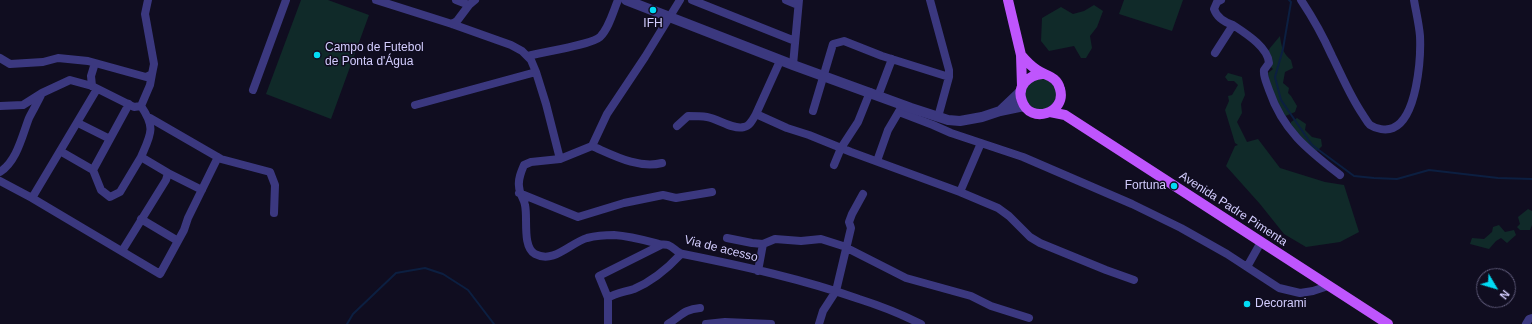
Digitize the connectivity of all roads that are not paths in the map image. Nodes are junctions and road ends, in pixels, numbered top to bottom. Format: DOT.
graph roads {
  1 [pos="148,0"];
  2 [pos="286,0"];
  3 [pos="376,0"];
  4 [pos="456,0"];
  5 [pos="618,0"];
  6 [pos="626,0"];
  7 [pos="680,0"];
  8 [pos="692,0"];
  9 [pos="786,0"];
  10 [pos="930,0"];
  11 [pos="1008,0"];
  12 [pos="1221,0"];
  13 [pos="1302,0"];
  14 [pos="1414,0"];
  15 [pos="472,2"];
  16 [pos="799,3"];
  17 [pos="671,17"];
  18 [pos="452,24"];
  19 [pos="1233,25"];
  20 [pos="795,41"];
  21 [pos="1215,53"];
  22 [pos="528,56"];
  23 [pos="1021,56"];
  24 [pos="0,58"];
  25 [pos="892,60"];
  26 [pos="780,61"];
  27 [pos="95,63"];
  28 [pos="793,66"];
  29 [pos="536,72"];
  30 [pos="152,74"];
  31 [pos="1042,74"];
  32 [pos="823,76"];
  33 [pos="949,77"];
  34 [pos="94,87"];
  35 [pos="1022,88"];
  36 [pos="253,90"];
  37 [pos="42,93"];
  38 [pos="874,94"];
  39 [pos="1059,103"];
  40 [pos="128,104"];
  41 [pos="415,105"];
  42 [pos="0,106"];
  43 [pos="141,106"];
  44 [pos="1024,106"];
  45 [pos="901,109"];
  46 [pos="813,111"];
  47 [pos="1000,111"];
  48 [pos="1050,112"];
  49 [pos="756,114"];
  50 [pos="1065,115"];
  51 [pos="938,117"];
  52 [pos="150,118"];
  53 [pos="78,123"];
  54 [pos="677,126"];
  55 [pos="110,139"];
  56 [pos="982,143"];
  57 [pos="592,146"];
  58 [pos="841,148"];
  59 [pos="60,151"];
  60 [pos="141,156"];
  61 [pos="218,157"];
  62 [pos="560,159"];
  63 [pos="877,161"];
  64 [pos="662,163"];
  65 [pos="834,164"];
  66 [pos="93,170"];
  67 [pos="0,172"];
  68 [pos="168,173"];
  69 [pos="1340,175"];
  70 [pos="0,181"];
  71 [pos="202,190"];
  72 [pos="712,192"];
  73 [pos="960,192"];
  74 [pos="519,193"];
  75 [pos="863,194"];
  76 [pos="32,198"];
  77 [pos="274,213"];
  78 [pos="141,219"];
  79 [pos="727,238"];
  80 [pos="178,241"];
  81 [pos="1261,242"];
  82 [pos="763,244"];
  83 [pos="661,245"];
  84 [pos="847,248"];
  85 [pos="122,251"];
  86 [pos="681,254"];
  87 [pos="1247,267"];
  88 [pos="758,271"];
  89 [pos="1134,280"];
  90 [pos="1328,286"];
  91 [pos="836,291"];
  92 [pos="608,298"];
  93 [pos="700,308"];
  94 [pos="1029,318"];
  95 [pos="1532,318"];
  96 [pos="608,324"];
  97 [pos="668,324"];
  98 [pos="706,324"];
  99 [pos="771,324"];
  100 [pos="819,324"];
  101 [pos="921,324"];
  102 [pos="1388,324"];
  103 [pos="1526,324"];
  1 -- 30 [label="street"];
  2 -- 36 [label="street"];
  3 -- 18 [label="street"];
  4 -- 15 [label="street"];
  5 -- 22 [label="street"];
  6 -- 17 [label="street"];
  7 -- 17 [label="street"];
  8 -- 20 [label="street"];
  9 -- 16 [label="street"];
  10 -- 33 [label="street"];
  11 -- 23 [label="main road"];
  12 -- 19 [label="street"];
  13 -- 14 [label="street"];
  15 -- 18 [label="street"];
  16 -- 20 [label="street"];
  17 -- 26 [label="street"];
  17 -- 57 [label="street"];
  18 -- 22 [label="street"];
  19 -- 21 [label="street"];
  19 -- 69 [label="street"];
  20 -- 28 [label="street"];
  22 -- 29 [label="street"];
  23 -- 31 [label="main road"];
  23 -- 35 [label="main road"];
  24 -- 27 [label="street"];
  25 -- 32 [label="street"];
  25 -- 33 [label="street"];
  25 -- 38 [label="street"];
  26 -- 28 [label="street"];
  26 -- 49 [label="street"];
  27 -- 30 [label="street"];
  27 -- 34 [label="street"];
  28 -- 32 [label="street"];
  29 -- 41 [label="street"];
  29 -- 62 [label="street"];
  30 -- 43 [label="street"];
  31 -- 35 [label="main road"];
  31 -- 39 [label="main road"];
  32 -- 38 [label="street"];
  32 -- 46 [label="street"];
  33 -- 51 [label="street"];
  34 -- 37 [label="street"];
  34 -- 40 [label="street"];
  34 -- 53 [label="street"];
  35 -- 44 [label="main road"];
  35 -- 47 [label="street"];
  37 -- 42 [label="street"];
  37 -- 67 [label="street"];
  38 -- 45 [label="street"];
  38 -- 58 [label="street"];
  39 -- 48 [label="main road"];
  39 -- 50 [label="main road"];
  40 -- 43 [label="street"];
  40 -- 55 [label="street"];
  43 -- 52 [label="street"];
  44 -- 47 [label="street"];
  44 -- 48 [label="main road"];
  45 -- 51 [label="street"];
  45 -- 56 [label="street"];
  45 -- 63 [label="street"];
  47 -- 51 [label="street"];
  48 -- 50 [label="main road"];
  49 -- 54 [label="street"];
  49 -- 58 [label="street"];
  50 -- 81 [label="main road, Avenida Padre Pimenta"];
  52 -- 60 [label="street"];
  52 -- 61 [label="street"];
  53 -- 55 [label="street"];
  53 -- 59 [label="street"];
  55 -- 66 [label="street"];
  56 -- 73 [label="street"];
  56 -- 87 [label="street"];
  57 -- 62 [label="street, Via de acesso"];
  57 -- 64 [label="street"];
  58 -- 63 [label="street"];
  58 -- 65 [label="street"];
  59 -- 66 [label="street"];
  59 -- 76 [label="street"];
  60 -- 66 [label="street"];
  60 -- 68 [label="street"];
  61 -- 71 [label="street"];
  61 -- 77 [label="street"];
  62 -- 74 [label="street, Via de acesso"];
  63 -- 73 [label="street"];
  68 -- 71 [label="street"];
  68 -- 78 [label="street"];
  70 -- 76 [label="street"];
  71 -- 80 [label="street"];
  72 -- 74 [label="street"];
  73 -- 89 [label="street"];
  74 -- 83 [label="street, Via de acesso"];
  75 -- 84 [label="street"];
  76 -- 85 [label="street"];
  78 -- 80 [label="street"];
  78 -- 85 [label="street"];
  79 -- 82 [label="street"];
  80 -- 85 [label="street"];
  81 -- 87 [label="street"];
  81 -- 90 [label="main road, Avenida Padre Pimenta"];
  82 -- 84 [label="street"];
  82 -- 88 [label="street"];
  83 -- 86 [label="street, Via de acesso"];
  83 -- 92 [label="street"];
  84 -- 91 [label="street"];
  84 -- 94 [label="street"];
  86 -- 88 [label="street, Via de acesso"];
  86 -- 92 [label="street"];
  87 -- 90 [label="street"];
  88 -- 91 [label="street, Via de acesso"];
  90 -- 102 [label="main road, Avenida Padre Pimenta"];
  91 -- 100 [label="street"];
  91 -- 101 [label="street, Via de acesso"];
  92 -- 96 [label="street"];
  93 -- 97 [label="street"];
  95 -- 103 [label="street"];
  98 -- 99 [label="street"];
}
